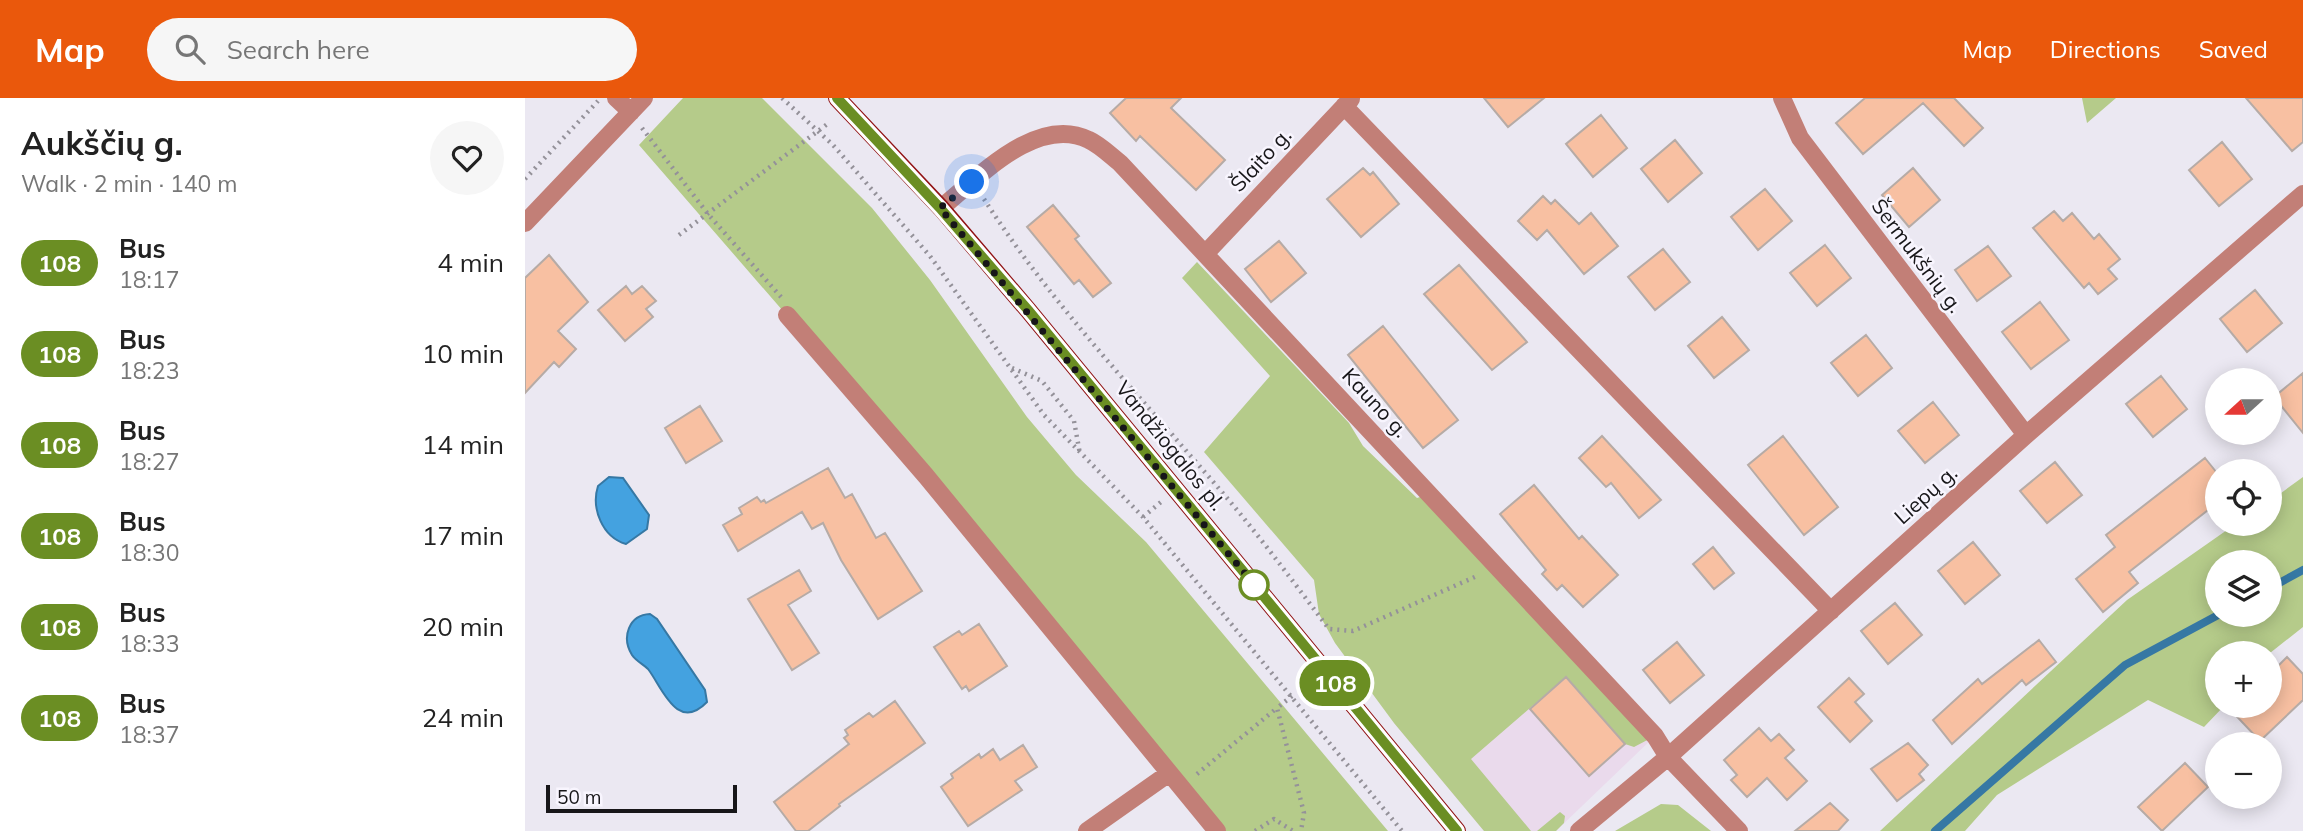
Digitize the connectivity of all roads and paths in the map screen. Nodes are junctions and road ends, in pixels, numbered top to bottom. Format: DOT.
graph roads {
  1 [pos="601,98"];
  2 [pos="616,98"];
  3 [pos="644,98"];
  4 [pos="782,98"];
  5 [pos="1781,98"];
  6 [pos="1348,102"];
  7 [pos="842,103"];
  8 [pos="631,113"];
  9 [pos="819,132"];
  10 [pos="525,179"];
  11 [pos="972,182"];
  12 [pos="2303,194"];
  13 [pos="940,208"];
  14 [pos="708,214"];
  15 [pos="525,223"];
  16 [pos="679,235"];
  17 [pos="1205,254"];
  18 [pos="786,308"];
  19 [pos="1011,367"];
  20 [pos="2026,435"];
  21 [pos="1080,454"];
  22 [pos="1497,567"];
  23 [pos="1831,611"];
  24 [pos="1291,696"];
  25 [pos="1277,708"];
  26 [pos="1668,757"];
  27 [pos="1174,780"];
  28 [pos="1087,831"];
  29 [pos="1217,831"];
  30 [pos="1255,831"];
  31 [pos="1293,831"];
  32 [pos="1301,831"];
  33 [pos="1402,831"];
  34 [pos="1457,831"];
  35 [pos="1579,831"];
  36 [pos="1739,831"];
  1 -- 10 [label="path"];
  2 -- 8 [label="street"];
  3 -- 8 [label="street"];
  4 -- 9 [label="path"];
  5 -- 20 [label="street, Šermukšnių g."];
  6 -- 17 [label="street, Šlaito g."];
  6 -- 23 [label="street"];
  7 -- 9 [label="path"];
  7 -- 13 [label="main road, Vandžiogalos pl."];
  8 -- 14 [label="path"];
  8 -- 15 [label="street"];
  9 -- 14 [label="path"];
  9 -- 19 [label="path"];
  11 -- 13 [label="street, Kauno g."];
  11 -- 17 [label="street, Kauno g."];
  11 -- 22 [label="path"];
  12 -- 20 [label="street, Liepų g."];
  13 -- 34 [label="main road, Vandžiogalos pl."];
  14 -- 16 [label="path"];
  14 -- 18 [label="path"];
  17 -- 22 [label="street, Kauno g."];
  18 -- 27 [label="street"];
  19 -- 21 [label="path"];
  19 -- 21 [label="path"];
  20 -- 23 [label="street, Liepų g."];
  21 -- 24 [label="path"];
  22 -- 26 [label="street, Kauno g."];
  23 -- 26 [label="street, Liepų g."];
  24 -- 25 [label="path"];
  24 -- 33 [label="path"];
  25 -- 27 [label="path"];
  25 -- 32 [label="path"];
  26 -- 35 [label="street, Liepų g."];
  26 -- 36 [label="street, Kauno g."];
  27 -- 28 [label="street"];
  27 -- 29 [label="street"];
  30 -- 31 [label="path"];
}
